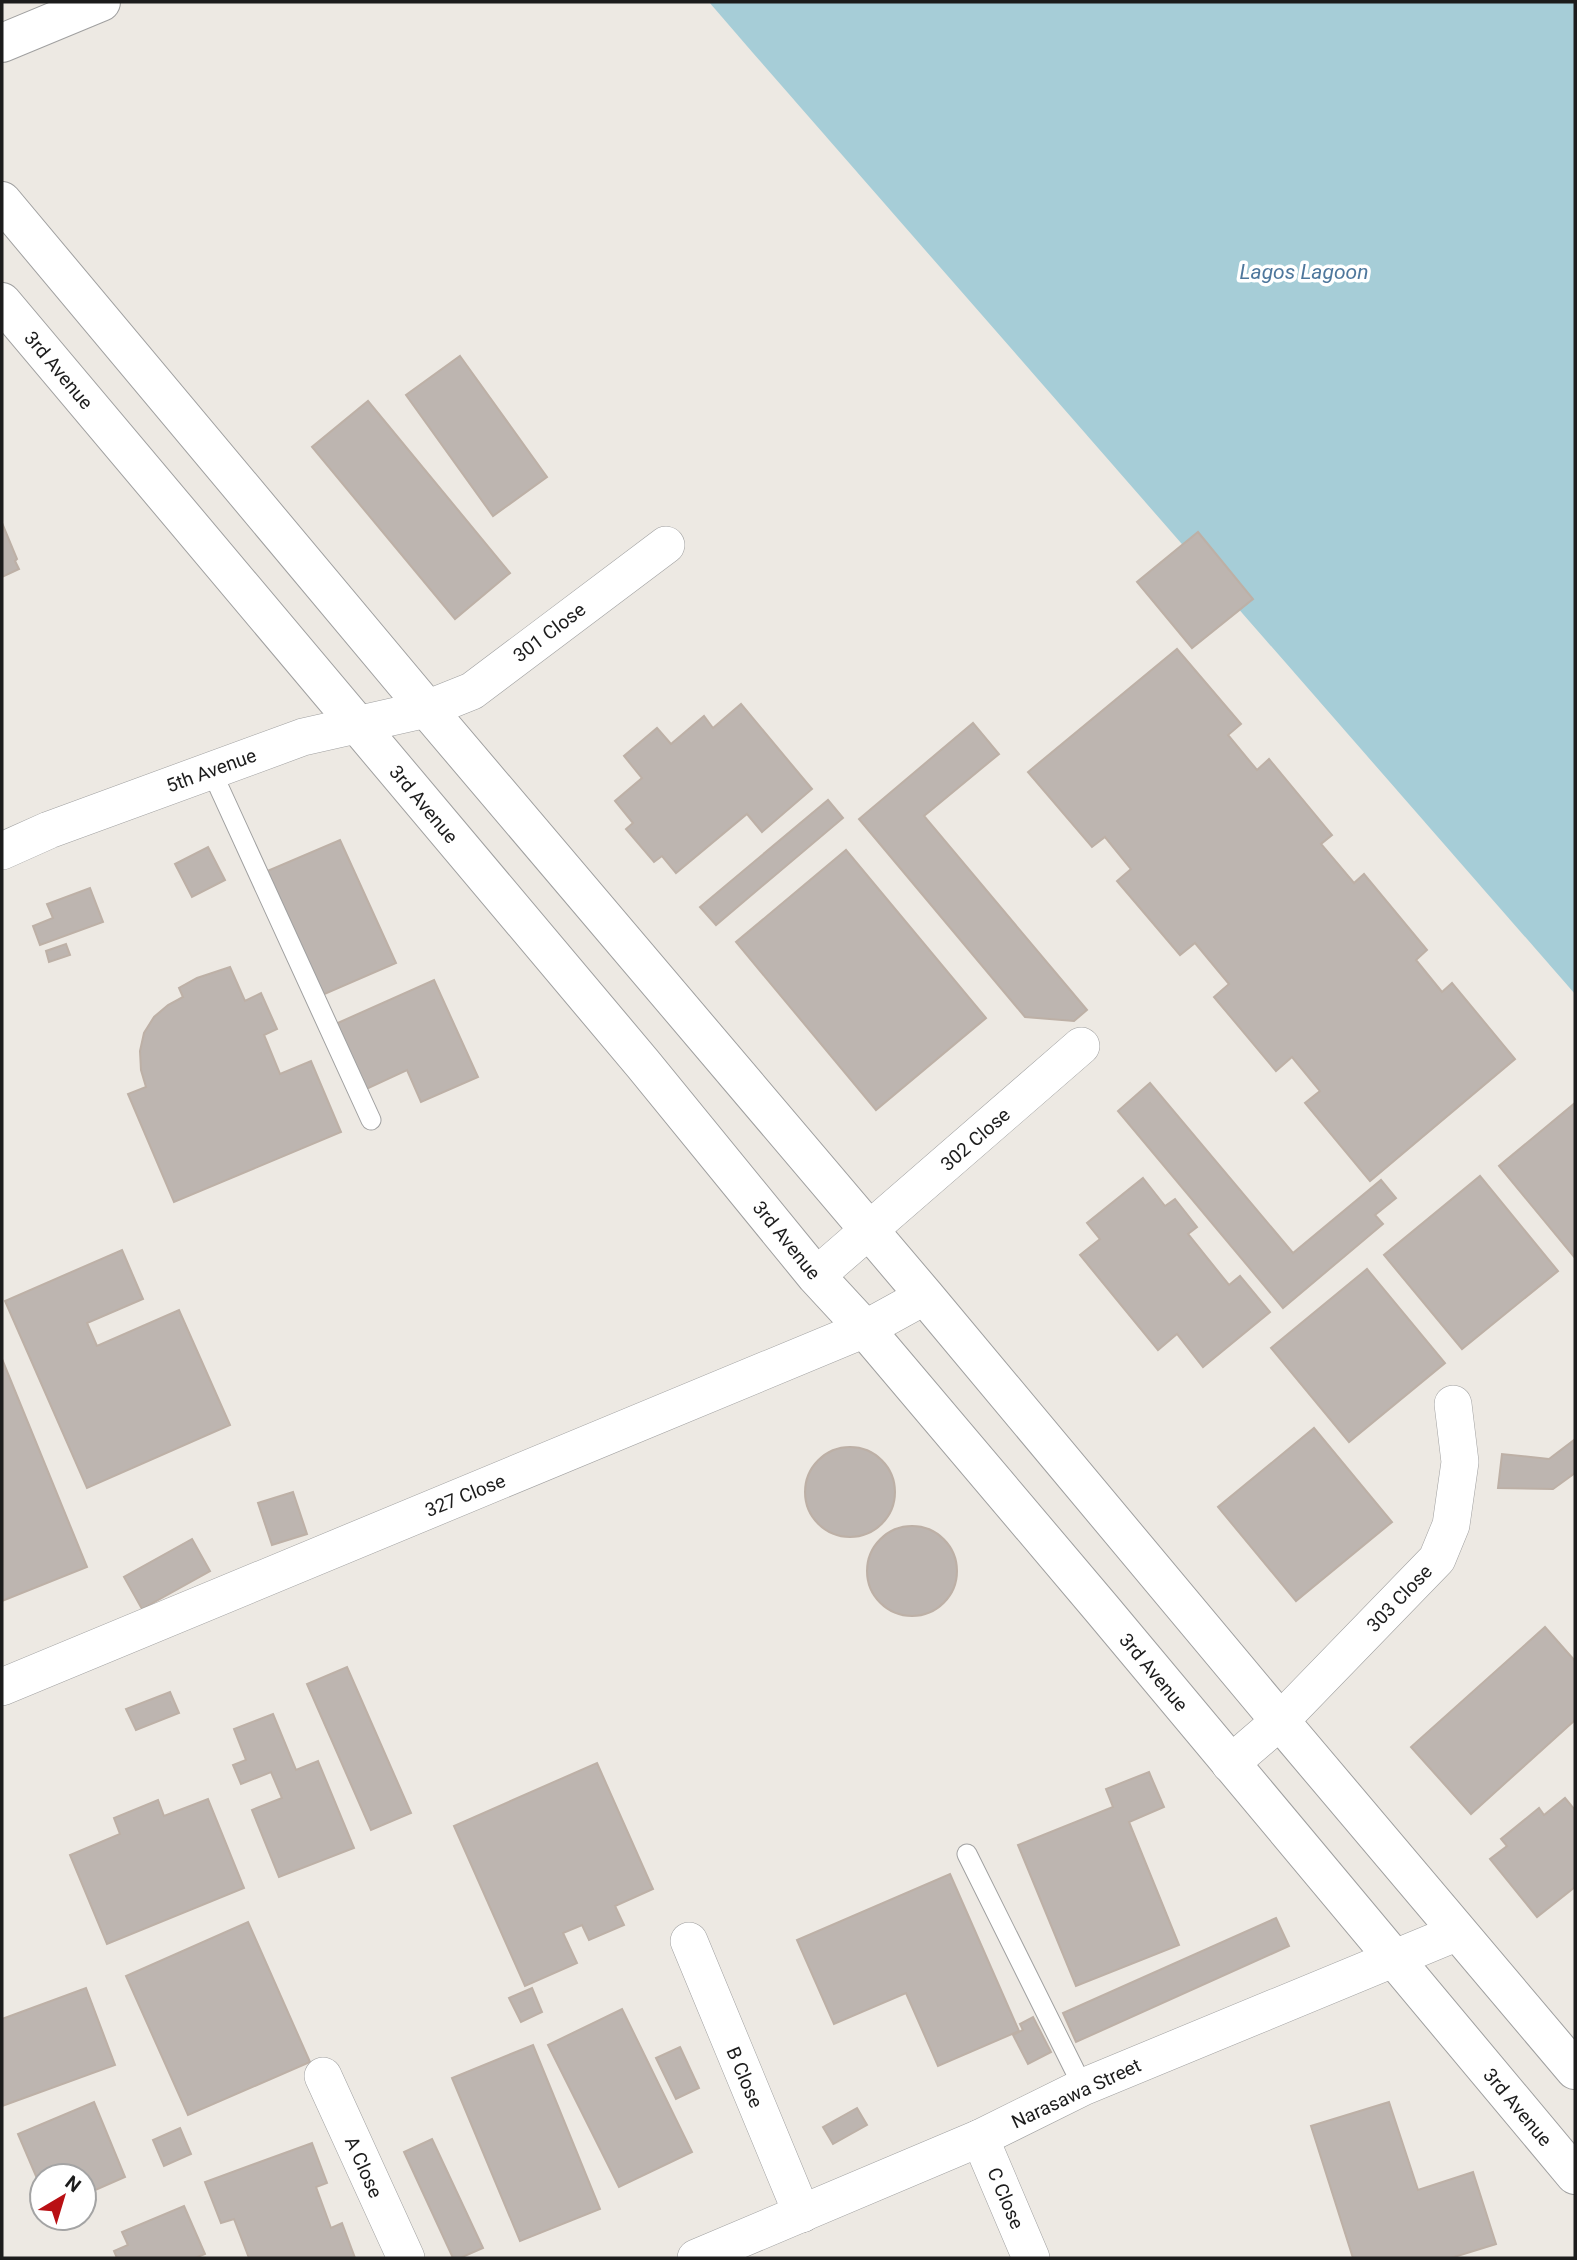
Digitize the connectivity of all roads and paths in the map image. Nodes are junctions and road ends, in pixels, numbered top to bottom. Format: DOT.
graph roads {
  1 [pos="34,2"];
  2 [pos="102,2"];
  3 [pos="2,40"];
  4 [pos="2,201"];
  5 [pos="2,302"];
  6 [pos="666,545"];
  7 [pos="427,709"];
  8 [pos="356,723"];
  9 [pos="211,771"];
  10 [pos="2,851"];
  11 [pos="1081,1046"];
  12 [pos="371,1120"];
  13 [pos="870,1231"];
  14 [pos="816,1276"];
  15 [pos="925,1296"];
  16 [pos="865,1329"];
  17 [pos="1453,1404"];
  18 [pos="2,1687"];
  19 [pos="1280,1721"];
  20 [pos="1230,1765"];
  21 [pos="967,1854"];
  22 [pos="1458,1932"];
  23 [pos="689,1941"];
  24 [pos="1392,1958"];
  25 [pos="1575,2070"];
  26 [pos="323,2076"];
  27 [pos="1083,2087"];
  28 [pos="980,2138"];
  29 [pos="1575,2175"];
  30 [pos="802,2214"];
  31 [pos="406,2258"];
  32 [pos="696,2258"];
  33 [pos="1031,2258"];
  1 -- 3 [label="street"];
  2 -- 3 [label="street"];
  4 -- 7 [label="street"];
  5 -- 8 [label="street, 3rd Avenue"];
  6 -- 7 [label="street, 301 Close"];
  7 -- 8 [label="street, 5th Avenue"];
  7 -- 13 [label="street"];
  8 -- 9 [label="street, 5th Avenue"];
  8 -- 14 [label="street, 3rd Avenue"];
  9 -- 10 [label="street, 5th Avenue"];
  9 -- 12 [label="lane"];
  11 -- 13 [label="street, 302 Close"];
  13 -- 14 [label="street, 302 Close"];
  13 -- 15 [label="street"];
  14 -- 16 [label="street, 3rd Avenue"];
  15 -- 16 [label="street, 327 Close"];
  15 -- 19 [label="street"];
  16 -- 18 [label="street, 327 Close"];
  16 -- 20 [label="street, 3rd Avenue"];
  17 -- 19 [label="street, 303 Close"];
  19 -- 20 [label="street, 303 Close"];
  19 -- 22 [label="street"];
  20 -- 24 [label="street, 3rd Avenue"];
  21 -- 27 [label="lane"];
  22 -- 24 [label="street, Narasawa Street"];
  22 -- 25 [label="street"];
  23 -- 30 [label="street, B Close"];
  24 -- 27 [label="street, Narasawa Street"];
  24 -- 29 [label="street, 3rd Avenue"];
  26 -- 31 [label="street, A Close"];
  27 -- 28 [label="street, Narasawa Street"];
  28 -- 30 [label="street, Narasawa Street"];
  28 -- 33 [label="street, C Close"];
  30 -- 32 [label="street, Narasawa Street"];
}
